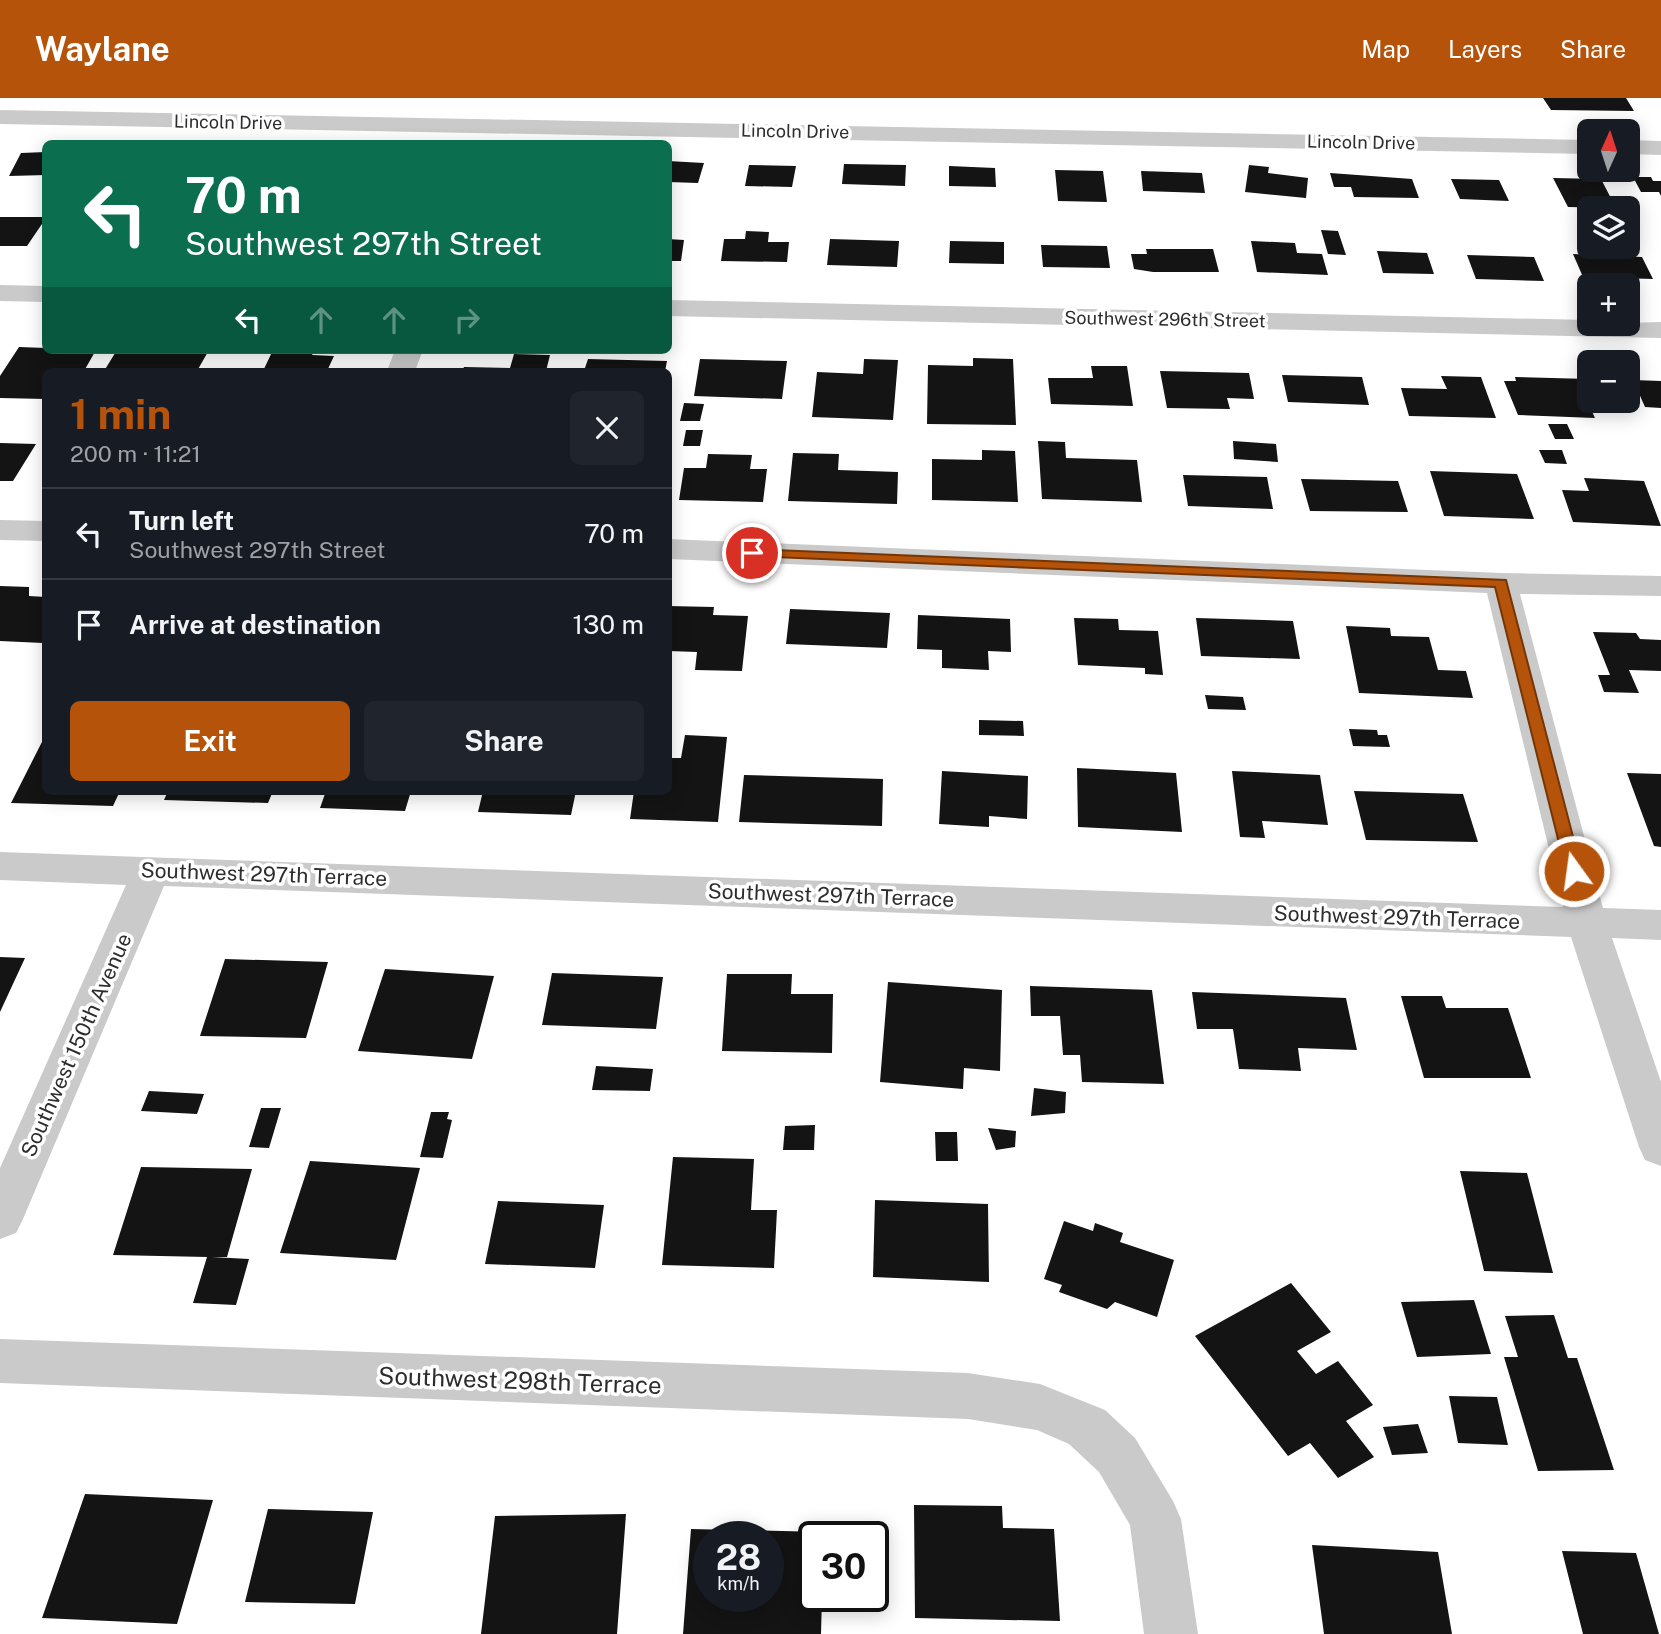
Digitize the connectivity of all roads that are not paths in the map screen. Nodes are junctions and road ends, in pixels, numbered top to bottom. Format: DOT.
graph roads {
  1 [pos="174,98"];
  2 [pos="0,117"];
  3 [pos="160,120"];
  4 [pos="487,125"];
  5 [pos="1577,147"];
  6 [pos="1640,147"];
  7 [pos="1661,148"];
  8 [pos="0,293"];
  9 [pos="42,294"];
  10 [pos="672,308"];
  11 [pos="1661,330"];
  12 [pos="0,530"];
  13 [pos="42,531"];
  14 [pos="672,549"];
  15 [pos="1501,583"];
  16 [pos="1661,586"];
  17 [pos="0,866"];
  18 [pos="152,870"];
  19 [pos="1587,924"];
  20 [pos="1661,925"];
  21 [pos="1661,1147"];
  22 [pos="0,1219"];
  23 [pos="0,1361"];
  24 [pos="1171,1634"];
  1 -- 3 [label="street"];
  2 -- 3 [label="street, Lincoln Drive"];
  3 -- 4 [label="street, Lincoln Drive"];
  4 -- 5 [label="street, Lincoln Drive"];
  6 -- 7 [label="street"];
  8 -- 9 [label="street"];
  10 -- 11 [label="street, Southwest 296th Street"];
  12 -- 13 [label="street"];
  14 -- 15 [label="street"];
  15 -- 16 [label="street"];
  15 -- 19 [label="street"];
  17 -- 18 [label="street, Southwest 297th Terrace"];
  18 -- 19 [label="street, Southwest 297th Terrace"];
  18 -- 22 [label="street, Southwest 150th Avenue"];
  19 -- 20 [label="street, Southwest 297th Terrace"];
  19 -- 21 [label="street"];
  23 -- 24 [label="street, Southwest 298th Terrace"];
}
